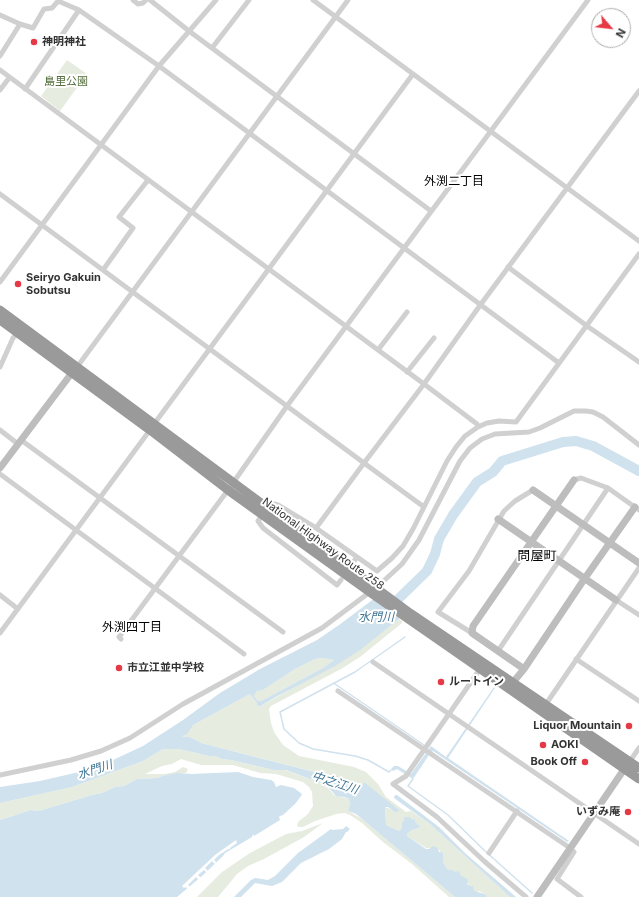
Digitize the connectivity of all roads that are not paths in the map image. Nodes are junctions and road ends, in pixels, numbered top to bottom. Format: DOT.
graph roads {
  1 [pos="133,0"];
  2 [pos="146,0"];
  3 [pos="150,0"];
  4 [pos="216,0"];
  5 [pos="248,0"];
  6 [pos="314,0"];
  7 [pos="348,0"];
  8 [pos="588,0"];
  9 [pos="59,1"];
  10 [pos="79,10"];
  11 [pos="0,15"];
  12 [pos="335,16"];
  13 [pos="20,24"];
  14 [pos="189,31"];
  15 [pos="212,48"];
  16 [pos="0,56"];
  17 [pos="159,66"];
  18 [pos="0,70"];
  19 [pos="413,74"];
  20 [pos="10,78"];
  21 [pos="25,89"];
  22 [pos="0,90"];
  23 [pos="639,91"];
  24 [pos="276,97"];
  25 [pos="490,132"];
  26 [pos="250,134"];
  27 [pos="101,146"];
  28 [pos="355,154"];
  29 [pos="148,180"];
  30 [pos="567,188"];
  31 [pos="328,191"];
  32 [pos="0,194"];
  33 [pos="432,211"];
  34 [pos="191,212"];
  35 [pos="43,224"];
  36 [pos="639,241"];
  37 [pos="405,247"];
  38 [pos="639,254"];
  39 [pos="508,267"];
  40 [pos="103,270"];
  41 [pos="268,270"];
  42 [pos="0,282"];
  43 [pos="132,292"];
  44 [pos="481,304"];
  45 [pos="0,310"];
  46 [pos="406,312"];
  47 [pos="0,320"];
  48 [pos="587,326"];
  49 [pos="346,327"];
  50 [pos="18,333"];
  51 [pos="434,338"];
  52 [pos="210,349"];
  53 [pos="378,350"];
  54 [pos="639,362"];
  55 [pos="559,363"];
  56 [pos="0,367"];
  57 [pos="74,370"];
  58 [pos="407,372"];
  59 [pos="424,384"];
  60 [pos="287,406"];
  61 [pos="152,427"];
  62 [pos="478,427"];
  63 [pos="0,430"];
  64 [pos="20,442"];
  65 [pos="639,445"];
  66 [pos="364,463"];
  67 [pos="0,468"];
  68 [pos="0,474"];
  69 [pos="574,480"];
  70 [pos="230,486"];
  71 [pos="608,488"];
  72 [pos="534,490"];
  73 [pos="100,498"];
  74 [pos="556,506"];
  75 [pos="424,507"];
  76 [pos="637,509"];
  77 [pos="265,511"];
  78 [pos="498,519"];
  79 [pos="584,525"];
  80 [pos="316,528"];
  81 [pos="76,530"];
  82 [pos="531,542"];
  83 [pos="610,543"];
  84 [pos="178,556"];
  85 [pos="357,557"];
  86 [pos="560,561"];
  87 [pos="639,563"];
  88 [pos="352,564"];
  89 [pos="639,568"];
  90 [pos="585,578"];
  91 [pos="341,580"];
  92 [pos="155,588"];
  93 [pos="375,591"];
  94 [pos="0,595"];
  95 [pos="616,600"];
  96 [pos="18,608"];
  97 [pos="639,615"];
  98 [pos="408,616"];
  99 [pos="283,632"];
  100 [pos="0,633"];
  101 [pos="472,633"];
  102 [pos="122,639"];
  103 [pos="498,651"];
  104 [pos="244,654"];
  105 [pos="576,659"];
  106 [pos="373,662"];
  107 [pos="480,669"];
  108 [pos="524,669"];
  109 [pos="511,686"];
  110 [pos="338,690"];
  111 [pos="639,700"];
  112 [pos="546,704"];
  113 [pos="448,715"];
  114 [pos="639,748"];
  115 [pos="428,751"];
  116 [pos="627,765"];
  117 [pos="639,768"];
  118 [pos="0,775"];
  119 [pos="639,779"];
  120 [pos="517,811"];
  121 [pos="594,813"];
  122 [pos="639,844"];
  123 [pos="570,848"];
  124 [pos="489,853"];
  125 [pos="526,897"];
  126 [pos="537,897"];
  127 [pos="581,897"];
  1 -- 2 [label="street"];
  3 -- 14 [label="street"];
  4 -- 14 [label="street"];
  5 -- 15 [label="street"];
  6 -- 12 [label="street"];
  7 -- 12 [label="street"];
  8 -- 25 [label="street"];
  9 -- 10 [label="street"];
  9 -- 13 [label="street"];
  10 -- 17 [label="street"];
  10 -- 21 [label="street"];
  11 -- 13 [label="street"];
  12 -- 19 [label="street"];
  12 -- 24 [label="street"];
  13 -- 16 [label="street"];
  14 -- 15 [label="street"];
  14 -- 17 [label="street"];
  15 -- 24 [label="street"];
  17 -- 26 [label="street"];
  17 -- 27 [label="street"];
  18 -- 20 [label="street"];
  19 -- 25 [label="street"];
  19 -- 28 [label="street"];
  20 -- 21 [label="street"];
  20 -- 22 [label="street"];
  21 -- 27 [label="street"];
  23 -- 30 [label="street"];
  24 -- 26 [label="street"];
  24 -- 28 [label="street"];
  25 -- 30 [label="street"];
  25 -- 33 [label="street"];
  26 -- 31 [label="street"];
  26 -- 34 [label="street"];
  27 -- 29 [label="street"];
  27 -- 35 [label="street"];
  28 -- 31 [label="street"];
  28 -- 33 [label="street"];
  29 -- 34 [label="street"];
  29 -- 40 [label="street"];
  30 -- 36 [label="street"];
  30 -- 39 [label="street"];
  31 -- 37 [label="street"];
  31 -- 41 [label="street"];
  32 -- 35 [label="street"];
  33 -- 37 [label="street"];
  34 -- 41 [label="street"];
  34 -- 43 [label="street"];
  35 -- 40 [label="street"];
  35 -- 42 [label="street"];
  37 -- 44 [label="street"];
  37 -- 49 [label="street"];
  38 -- 48 [label="street"];
  39 -- 44 [label="street"];
  39 -- 48 [label="street"];
  40 -- 43 [label="street"];
  41 -- 49 [label="street"];
  41 -- 52 [label="street"];
  43 -- 52 [label="street"];
  43 -- 57 [label="street"];
  44 -- 55 [label="street"];
  44 -- 59 [label="street"];
  45 -- 57 [label="highway, National Highway Route 258"];
  46 -- 53 [label="street"];
  47 -- 50 [label="highway, National Highway Route 258"];
  48 -- 54 [label="street"];
  48 -- 55 [label="street"];
  49 -- 53 [label="street"];
  49 -- 60 [label="street"];
  50 -- 56 [label="street"];
  50 -- 57 [label="highway, National Highway Route 258"];
  51 -- 58 [label="street"];
  52 -- 60 [label="street"];
  52 -- 61 [label="street"];
  53 -- 58 [label="street"];
  55 -- 62 [label="street"];
  57 -- 61 [label="highway, National Highway Route 258"];
  57 -- 64 [label="street"];
  58 -- 59 [label="street"];
  59 -- 62 [label="street"];
  59 -- 66 [label="street"];
  60 -- 66 [label="street"];
  60 -- 70 [label="street"];
  61 -- 70 [label="highway, National Highway Route 258"];
  61 -- 73 [label="street"];
  62 -- 75 [label="street"];
  63 -- 64 [label="street"];
  64 -- 67 [label="street"];
  64 -- 73 [label="street"];
  65 -- 93 [label="street"];
  66 -- 75 [label="street"];
  66 -- 80 [label="street"];
  68 -- 81 [label="street"];
  69 -- 71 [label="street"];
  69 -- 74 [label="street"];
  70 -- 77 [label="highway, National Highway Route 258"];
  70 -- 84 [label="street"];
  71 -- 76 [label="street"];
  71 -- 79 [label="street"];
  72 -- 74 [label="street"];
  72 -- 78 [label="street"];
  73 -- 81 [label="street"];
  73 -- 84 [label="street"];
  74 -- 79 [label="street"];
  74 -- 82 [label="street"];
  75 -- 85 [label="street"];
  76 -- 83 [label="street"];
  77 -- 80 [label="street"];
  77 -- 91 [label="street"];
  77 -- 93 [label="highway, National Highway Route 258"];
  78 -- 82 [label="street"];
  78 -- 101 [label="street"];
  79 -- 83 [label="street"];
  79 -- 86 [label="street"];
  80 -- 85 [label="street"];
  81 -- 92 [label="street"];
  81 -- 96 [label="street"];
  82 -- 86 [label="street"];
  82 -- 101 [label="street"];
  83 -- 87 [label="street"];
  83 -- 90 [label="street"];
  84 -- 92 [label="street"];
  84 -- 99 [label="street"];
  85 -- 88 [label="street"];
  86 -- 90 [label="street"];
  86 -- 103 [label="street"];
  89 -- 95 [label="street"];
  90 -- 95 [label="street"];
  90 -- 108 [label="street"];
  92 -- 102 [label="street"];
  92 -- 104 [label="street"];
  93 -- 98 [label="highway, National Highway Route 258"];
  93 -- 118 [label="street"];
  94 -- 96 [label="street"];
  95 -- 97 [label="street"];
  95 -- 105 [label="street"];
  96 -- 100 [label="street"];
  98 -- 107 [label="highway, National Highway Route 258"];
  98 -- 109 [label="highway, National Highway Route 258"];
  101 -- 103 [label="street"];
  103 -- 108 [label="street"];
  105 -- 111 [label="street"];
  105 -- 112 [label="street"];
  106 -- 113 [label="street"];
  107 -- 109 [label="highway, National Highway Route 258"];
  107 -- 113 [label="street"];
  108 -- 109 [label="street"];
  109 -- 112 [label="highway, National Highway Route 258"];
  109 -- 116 [label="highway, National Highway Route 258"];
  110 -- 115 [label="street"];
  112 -- 116 [label="highway, National Highway Route 258"];
  113 -- 115 [label="street"];
  113 -- 121 [label="street"];
  114 -- 116 [label="street"];
  115 -- 120 [label="street"];
  115 -- 125 [label="street"];
  116 -- 117 [label="highway, National Highway Route 258"];
  116 -- 119 [label="highway, National Highway Route 258"];
  116 -- 121 [label="street"];
  120 -- 123 [label="street"];
  120 -- 124 [label="street"];
  121 -- 122 [label="street"];
  121 -- 123 [label="street"];
  123 -- 126 [label="street"];
  123 -- 127 [label="street"];
}
